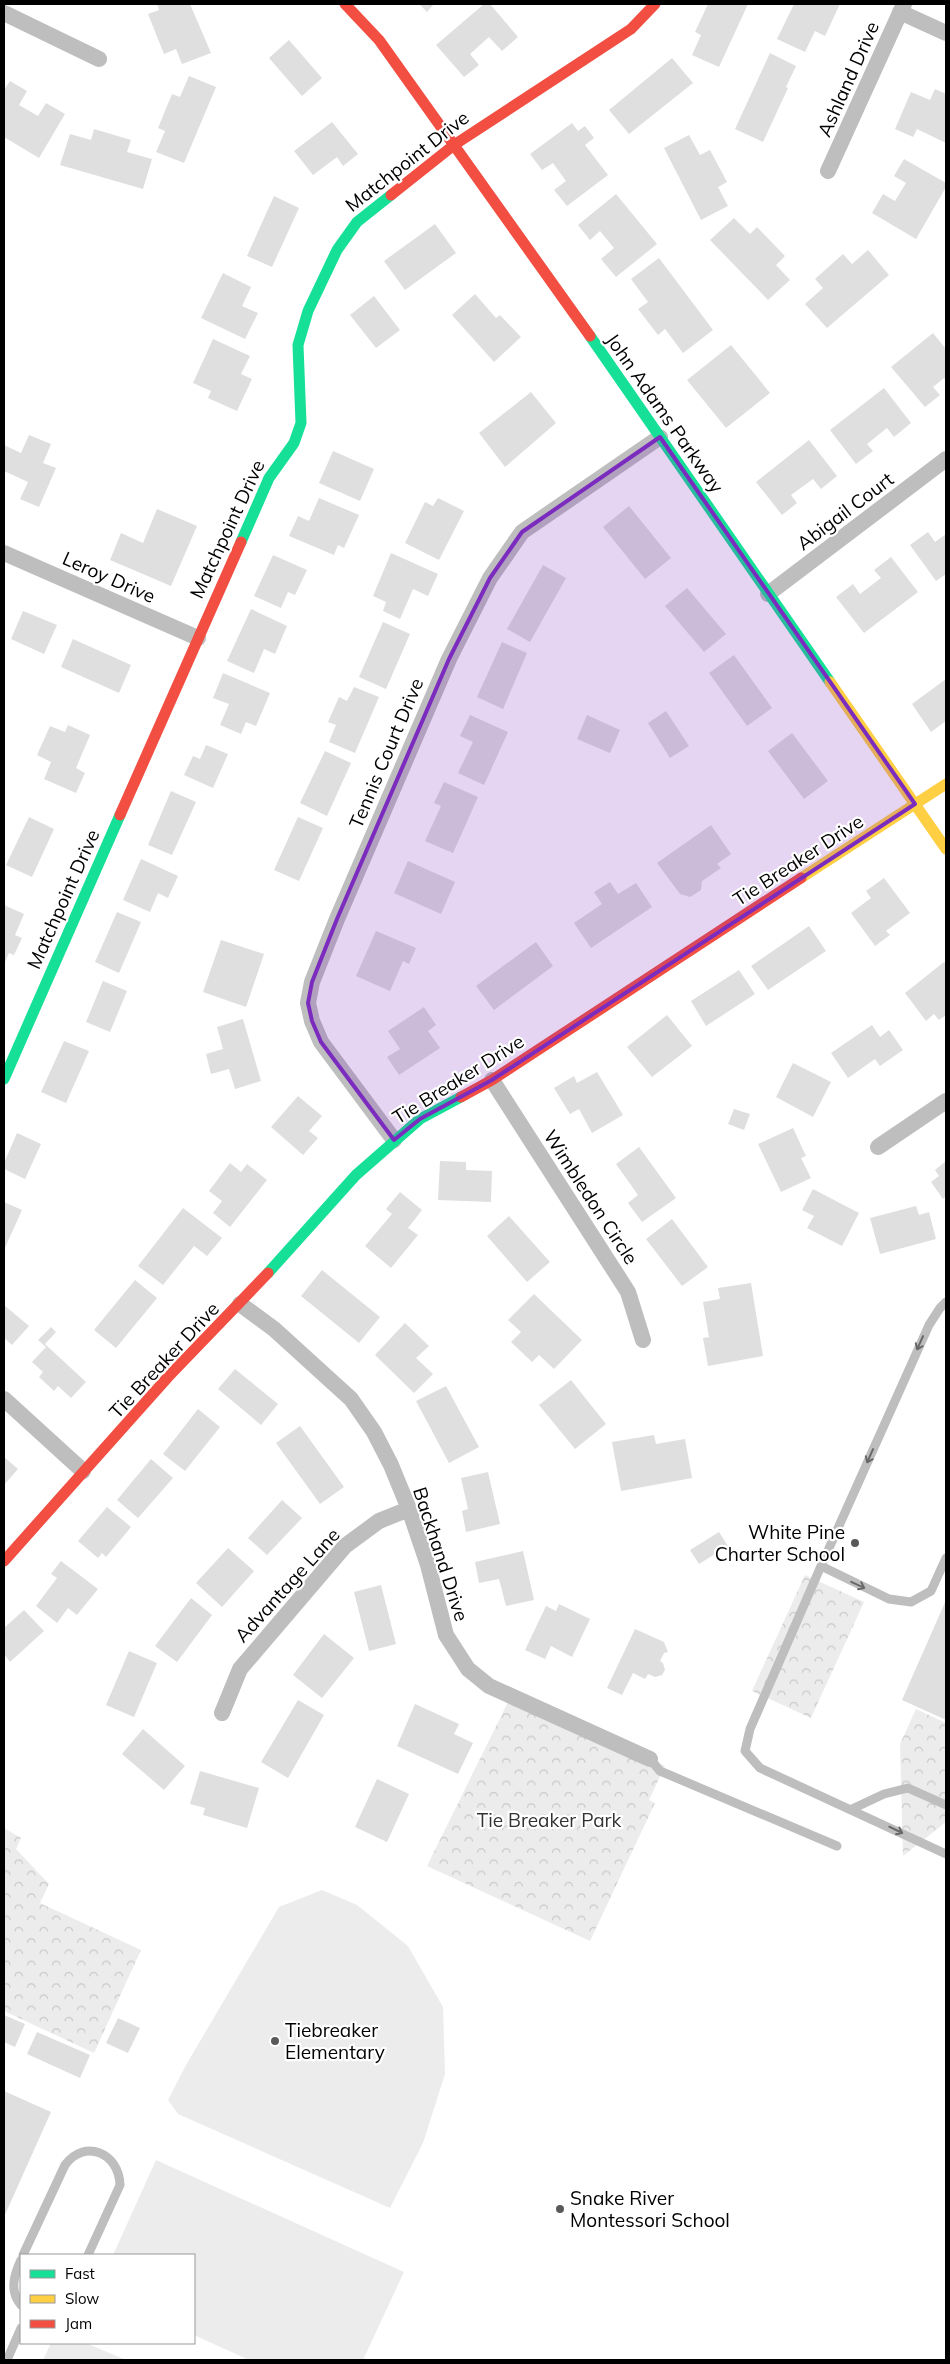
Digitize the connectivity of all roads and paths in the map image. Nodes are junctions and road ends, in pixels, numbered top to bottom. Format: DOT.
graph roads {
  1 [pos="345,4"];
  2 [pos="655,4"];
  3 [pos="902,8"];
  4 [pos="4,13"];
  5 [pos="946,33"];
  6 [pos="99,59"];
  7 [pos="454,146"];
  8 [pos="828,172"];
  9 [pos="660,437"];
  10 [pos="946,459"];
  11 [pos="4,553"];
  12 [pos="768,594"];
  13 [pos="198,638"];
  14 [pos="946,784"];
  15 [pos="915,804"];
  16 [pos="946,849"];
  17 [pos="4,1079"];
  18 [pos="492,1080"];
  19 [pos="946,1101"];
  20 [pos="394,1140"];
  21 [pos="878,1147"];
  22 [pos="946,1302"];
  23 [pos="240,1304"];
  24 [pos="643,1340"];
  25 [pos="4,1399"];
  26 [pos="82,1471"];
  27 [pos="408,1509"];
  28 [pos="946,1558"];
  29 [pos="4,1561"];
  30 [pos="820,1566"];
  31 [pos="222,1712"];
  32 [pos="650,1759"];
  33 [pos="946,1805"];
  34 [pos="852,1809"];
  35 [pos="837,1846"];
  36 [pos="946,1854"];
  37 [pos="24,2254"];
  38 [pos="88,2254"];
  39 [pos="20,2262"];
  40 [pos="20,2303"];
  41 [pos="20,2330"];
  42 [pos="7,2360"];
  1 -- 7 [label="street, John Adams Parkway"];
  2 -- 7 [label="street, Matchpoint Drive"];
  3 -- 5 [label="street"];
  3 -- 8 [label="street, Ashland Drive"];
  4 -- 6 [label="street"];
  7 -- 9 [label="street, John Adams Parkway"];
  7 -- 13 [label="street, Matchpoint Drive"];
  9 -- 12 [label="street, John Adams Parkway"];
  9 -- 20 [label="street, Tennis Court Drive"];
  10 -- 12 [label="street, Abigail Court"];
  11 -- 13 [label="street, Leroy Drive"];
  12 -- 15 [label="street, John Adams Parkway"];
  13 -- 17 [label="street, Matchpoint Drive"];
  14 -- 15 [label="street, Tie Breaker Drive"];
  15 -- 16 [label="street, John Adams Parkway"];
  15 -- 18 [label="street, Tie Breaker Drive"];
  18 -- 20 [label="street, Tie Breaker Drive"];
  18 -- 24 [label="street, Wimbledon Circle"];
  19 -- 21 [label="street"];
  20 -- 23 [label="street, Tie Breaker Drive"];
  22 -- 30 [label="lane, one-way"];
  23 -- 26 [label="street, Tie Breaker Drive"];
  23 -- 27 [label="street, Backhand Drive"];
  25 -- 26 [label="street"];
  26 -- 29 [label="street, Tie Breaker Drive"];
  27 -- 31 [label="street, Advantage Lane"];
  27 -- 32 [label="street, Backhand Drive"];
  30 -- 28 [label="lane, one-way"];
  30 -- 34 [label="lane"];
  32 -- 35 [label="lane"];
  33 -- 34 [label="lane"];
  34 -- 36 [label="lane, one-way"];
  37 -- 38 [label="lane"];
  39 -- 40 [label="lane"];
  41 -- 42 [label="lane"];
}
